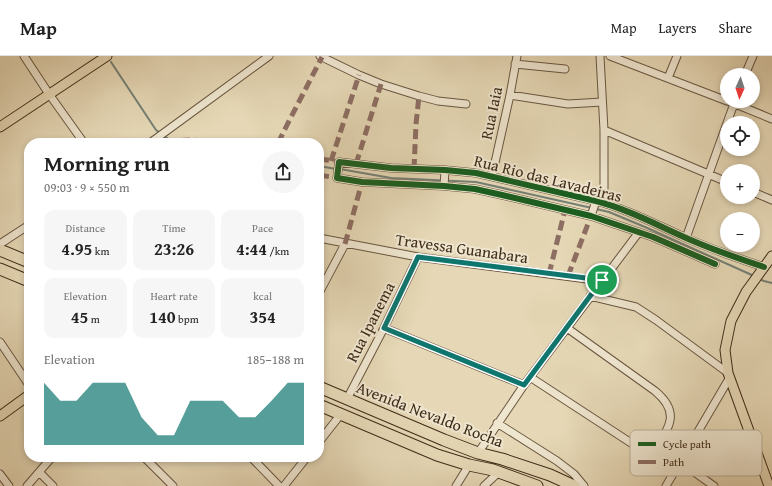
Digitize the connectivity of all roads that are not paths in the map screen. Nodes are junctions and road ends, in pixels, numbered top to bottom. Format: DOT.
graph roads {
  1 [pos="24,56"];
  2 [pos="107,56"];
  3 [pos="269,56"];
  4 [pos="320,56"];
  5 [pos="517,56"];
  6 [pos="600,56"];
  7 [pos="610,56"];
  8 [pos="677,56"];
  9 [pos="753,56"];
  10 [pos="515,64"];
  11 [pos="748,68"];
  12 [pos="565,69"];
  13 [pos="668,78"];
  14 [pos="49,94"];
  15 [pos="510,95"];
  16 [pos="720,98"];
  17 [pos="602,102"];
  18 [pos="466,104"];
  19 [pos="745,108"];
  20 [pos="772,119"];
  21 [pos="0,127"];
  22 [pos="604,130"];
  23 [pos="80,138"];
  24 [pos="157,138"];
  25 [pos="720,143"];
  26 [pos="445,172"];
  27 [pos="709,174"];
  28 [pos="492,176"];
  29 [pos="720,179"];
  30 [pos="444,185"];
  31 [pos="760,195"];
  32 [pos="772,200"];
  33 [pos="596,202"];
  34 [pos="604,203"];
  35 [pos="592,215"];
  36 [pos="24,228"];
  37 [pos="639,232"];
  38 [pos="686,238"];
  39 [pos="324,239"];
  40 [pos="0,244"];
  41 [pos="345,244"];
  42 [pos="0,250"];
  43 [pos="772,256"];
  44 [pos="418,257"];
  45 [pos="24,260"];
  46 [pos="715,264"];
  47 [pos="763,268"];
  48 [pos="0,269"];
  49 [pos="24,278"];
  50 [pos="602,280"];
  51 [pos="324,284"];
  52 [pos="590,296"];
  53 [pos="384,328"];
  54 [pos="566,328"];
  55 [pos="0,342"];
  56 [pos="729,375"];
  57 [pos="530,377"];
  58 [pos="24,378"];
  59 [pos="524,385"];
  60 [pos="324,389"];
  61 [pos="24,399"];
  62 [pos="347,399"];
  63 [pos="324,406"];
  64 [pos="341,414"];
  65 [pos="0,416"];
  66 [pos="497,423"];
  67 [pos="667,430"];
  68 [pos="698,430"];
  69 [pos="749,430"];
  70 [pos="324,436"];
  71 [pos="630,443"];
  72 [pos="478,453"];
  73 [pos="48,462"];
  74 [pos="149,462"];
  75 [pos="256,462"];
  76 [pos="303,462"];
  77 [pos="469,465"];
  78 [pos="762,467"];
  79 [pos="39,472"];
  80 [pos="499,472"];
  81 [pos="0,474"];
  82 [pos="671,476"];
  83 [pos="700,476"];
  84 [pos="9,486"];
  85 [pos="27,486"];
  86 [pos="53,486"];
  87 [pos="173,486"];
  88 [pos="279,486"];
  89 [pos="284,486"];
  90 [pos="456,486"];
  91 [pos="484,486"];
  92 [pos="537,486"];
  93 [pos="574,486"];
  94 [pos="584,486"];
  95 [pos="666,486"];
  96 [pos="714,486"];
  97 [pos="769,486"];
  1 -- 14 [label="street"];
  2 -- 14 [label="main road"];
  3 -- 24 [label="street"];
  4 -- 18 [label="street"];
  5 -- 10 [label="street, Rua Iaia"];
  6 -- 17 [label="street"];
  7 -- 13 [label="street"];
  8 -- 13 [label="street"];
  9 -- 11 [label="street"];
  10 -- 12 [label="street"];
  10 -- 15 [label="street, Rua Iaia"];
  13 -- 16 [label="street"];
  14 -- 21 [label="main road"];
  14 -- 23 [label="street"];
  15 -- 17 [label="street"];
  15 -- 28 [label="street, Rua Iaia"];
  17 -- 22 [label="street"];
  19 -- 20 [label="street"];
  22 -- 27 [label="street"];
  22 -- 34 [label="street"];
  25 -- 27 [label="street"];
  26 -- 28 [label="street, Rua Rio das Lavadeiras"];
  26 -- 30 [label="street"];
  26 -- 30 [label="street, Rua Rio das Lavadeiras"];
  27 -- 29 [label="street"];
  27 -- 38 [label="street"];
  28 -- 33 [label="street, Rua Rio das Lavadeiras"];
  30 -- 35 [label="street, Rua Rio das Lavadeiras"];
  31 -- 32 [label="street"];
  33 -- 34 [label="street, Rua Rio das Lavadeiras"];
  33 -- 35 [label="street"];
  34 -- 38 [label="street, Rua Rio das Lavadeiras"];
  35 -- 37 [label="street, Rua Rio das Lavadeiras"];
  36 -- 40 [label="street"];
  37 -- 46 [label="street, Rua Rio das Lavadeiras"];
  37 -- 50 [label="street"];
  38 -- 47 [label="street, Rua Rio das Lavadeiras"];
  39 -- 41 [label="street, Travessa Guanabara"];
  41 -- 44 [label="street, Travessa Guanabara"];
  41 -- 51 [label="street"];
  42 -- 45 [label="highway"];
  43 -- 47 [label="main road"];
  44 -- 50 [label="street, Travessa Guanabara"];
  44 -- 53 [label="street, Rua Ipanema"];
  47 -- 56 [label="main road"];
  48 -- 49 [label="highway"];
  50 -- 52 [label="street"];
  52 -- 54 [label="street"];
  52 -- 56 [label="street"];
  53 -- 59 [label="street"];
  53 -- 62 [label="street, Rua Ipanema"];
  54 -- 57 [label="street"];
  54 -- 67 [label="street"];
  55 -- 58 [label="street"];
  56 -- 68 [label="street"];
  56 -- 69 [label="main road"];
  57 -- 59 [label="street"];
  57 -- 71 [label="street"];
  59 -- 66 [label="street"];
  60 -- 62 [label="highway, Avenida Nevaldo Rocha"];
  61 -- 65 [label="main road"];
  62 -- 72 [label="highway, Avenida Nevaldo Rocha"];
  63 -- 64 [label="highway, Avenida Nevaldo Rocha"];
  64 -- 70 [label="street"];
  64 -- 77 [label="highway, Avenida Nevaldo Rocha"];
  66 -- 72 [label="street"];
  66 -- 94 [label="street, Avenida Nevaldo Rocha"];
  72 -- 93 [label="highway, Avenida Nevaldo Rocha"];
  73 -- 79 [label="street"];
  74 -- 87 [label="street"];
  75 -- 88 [label="street"];
  76 -- 89 [label="street"];
  77 -- 80 [label="highway, Avenida Nevaldo Rocha"];
  77 -- 90 [label="street"];
  78 -- 97 [label="main road"];
  79 -- 85 [label="street"];
  79 -- 86 [label="street"];
  80 -- 91 [label="street"];
  80 -- 92 [label="highway, Avenida Nevaldo Rocha"];
  81 -- 84 [label="street"];
  82 -- 95 [label="street"];
  83 -- 96 [label="street"];
}
